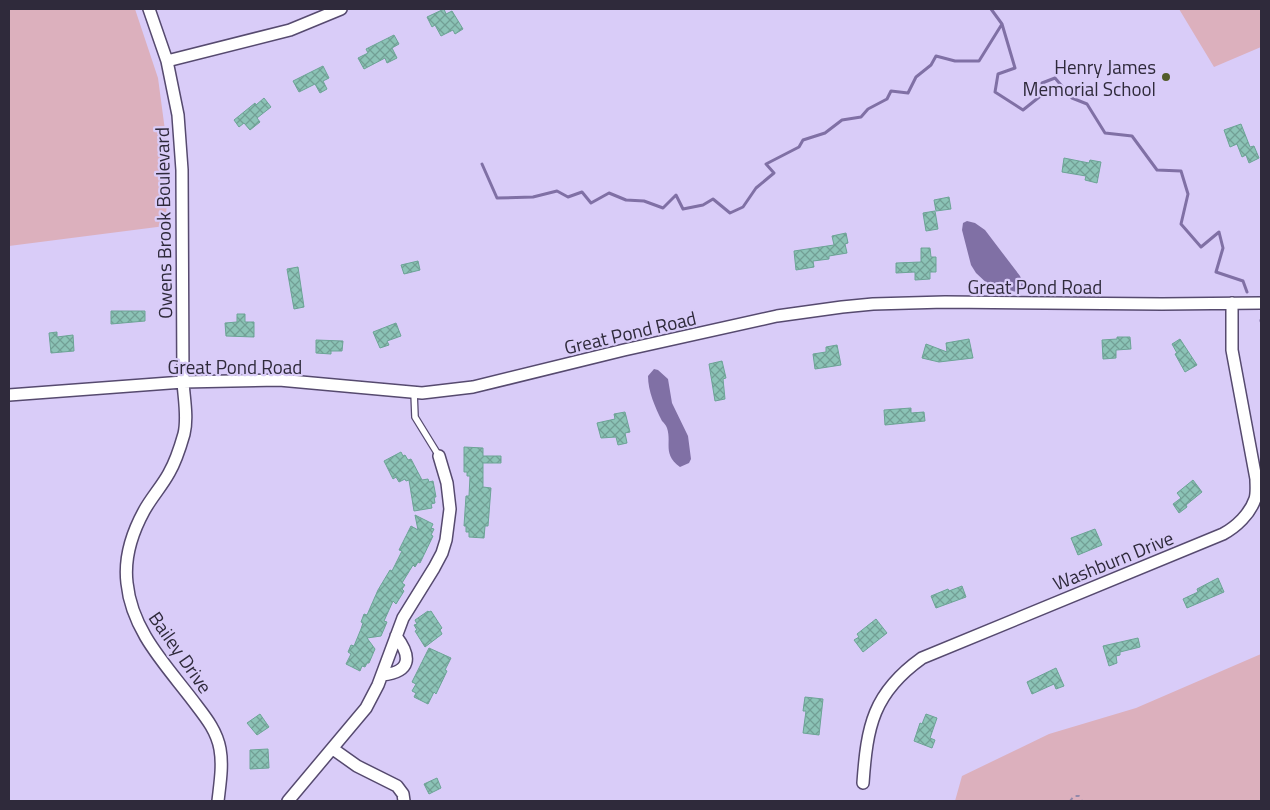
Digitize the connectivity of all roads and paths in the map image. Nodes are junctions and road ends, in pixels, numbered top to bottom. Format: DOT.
graph roads {
  1 [pos="148,9"];
  2 [pos="341,9"];
  3 [pos="166,61"];
  4 [pos="1232,303"];
  5 [pos="1261,303"];
  6 [pos="182,382"];
  7 [pos="414,392"];
  8 [pos="9,395"];
  9 [pos="439,456"];
  10 [pos="396,636"];
  11 [pos="382,675"];
  12 [pos="333,749"];
  13 [pos="863,783"];
  14 [pos="218,801"];
  15 [pos="288,801"];
  16 [pos="404,801"];
  17 [pos="1070,801"];
  18 [pos="1082,801"];
  1 -- 3 [label="street, Owens Brook Boulevard"];
  2 -- 3 [label="street"];
  3 -- 6 [label="street, Owens Brook Boulevard"];
  4 -- 5 [label="street, Great Pond Road"];
  4 -- 7 [label="street, Great Pond Road"];
  4 -- 13 [label="street, Washburn Drive"];
  6 -- 7 [label="street, Great Pond Road"];
  6 -- 8 [label="street, Great Pond Road"];
  6 -- 14 [label="street, Bailey Drive"];
  7 -- 9 [label="lane"];
  9 -- 10 [label="street"];
  10 -- 11 [label="street"];
  10 -- 11 [label="street"];
  11 -- 12 [label="street"];
  12 -- 15 [label="street"];
  12 -- 16 [label="street"];
  17 -- 18 [label="path"];
}
